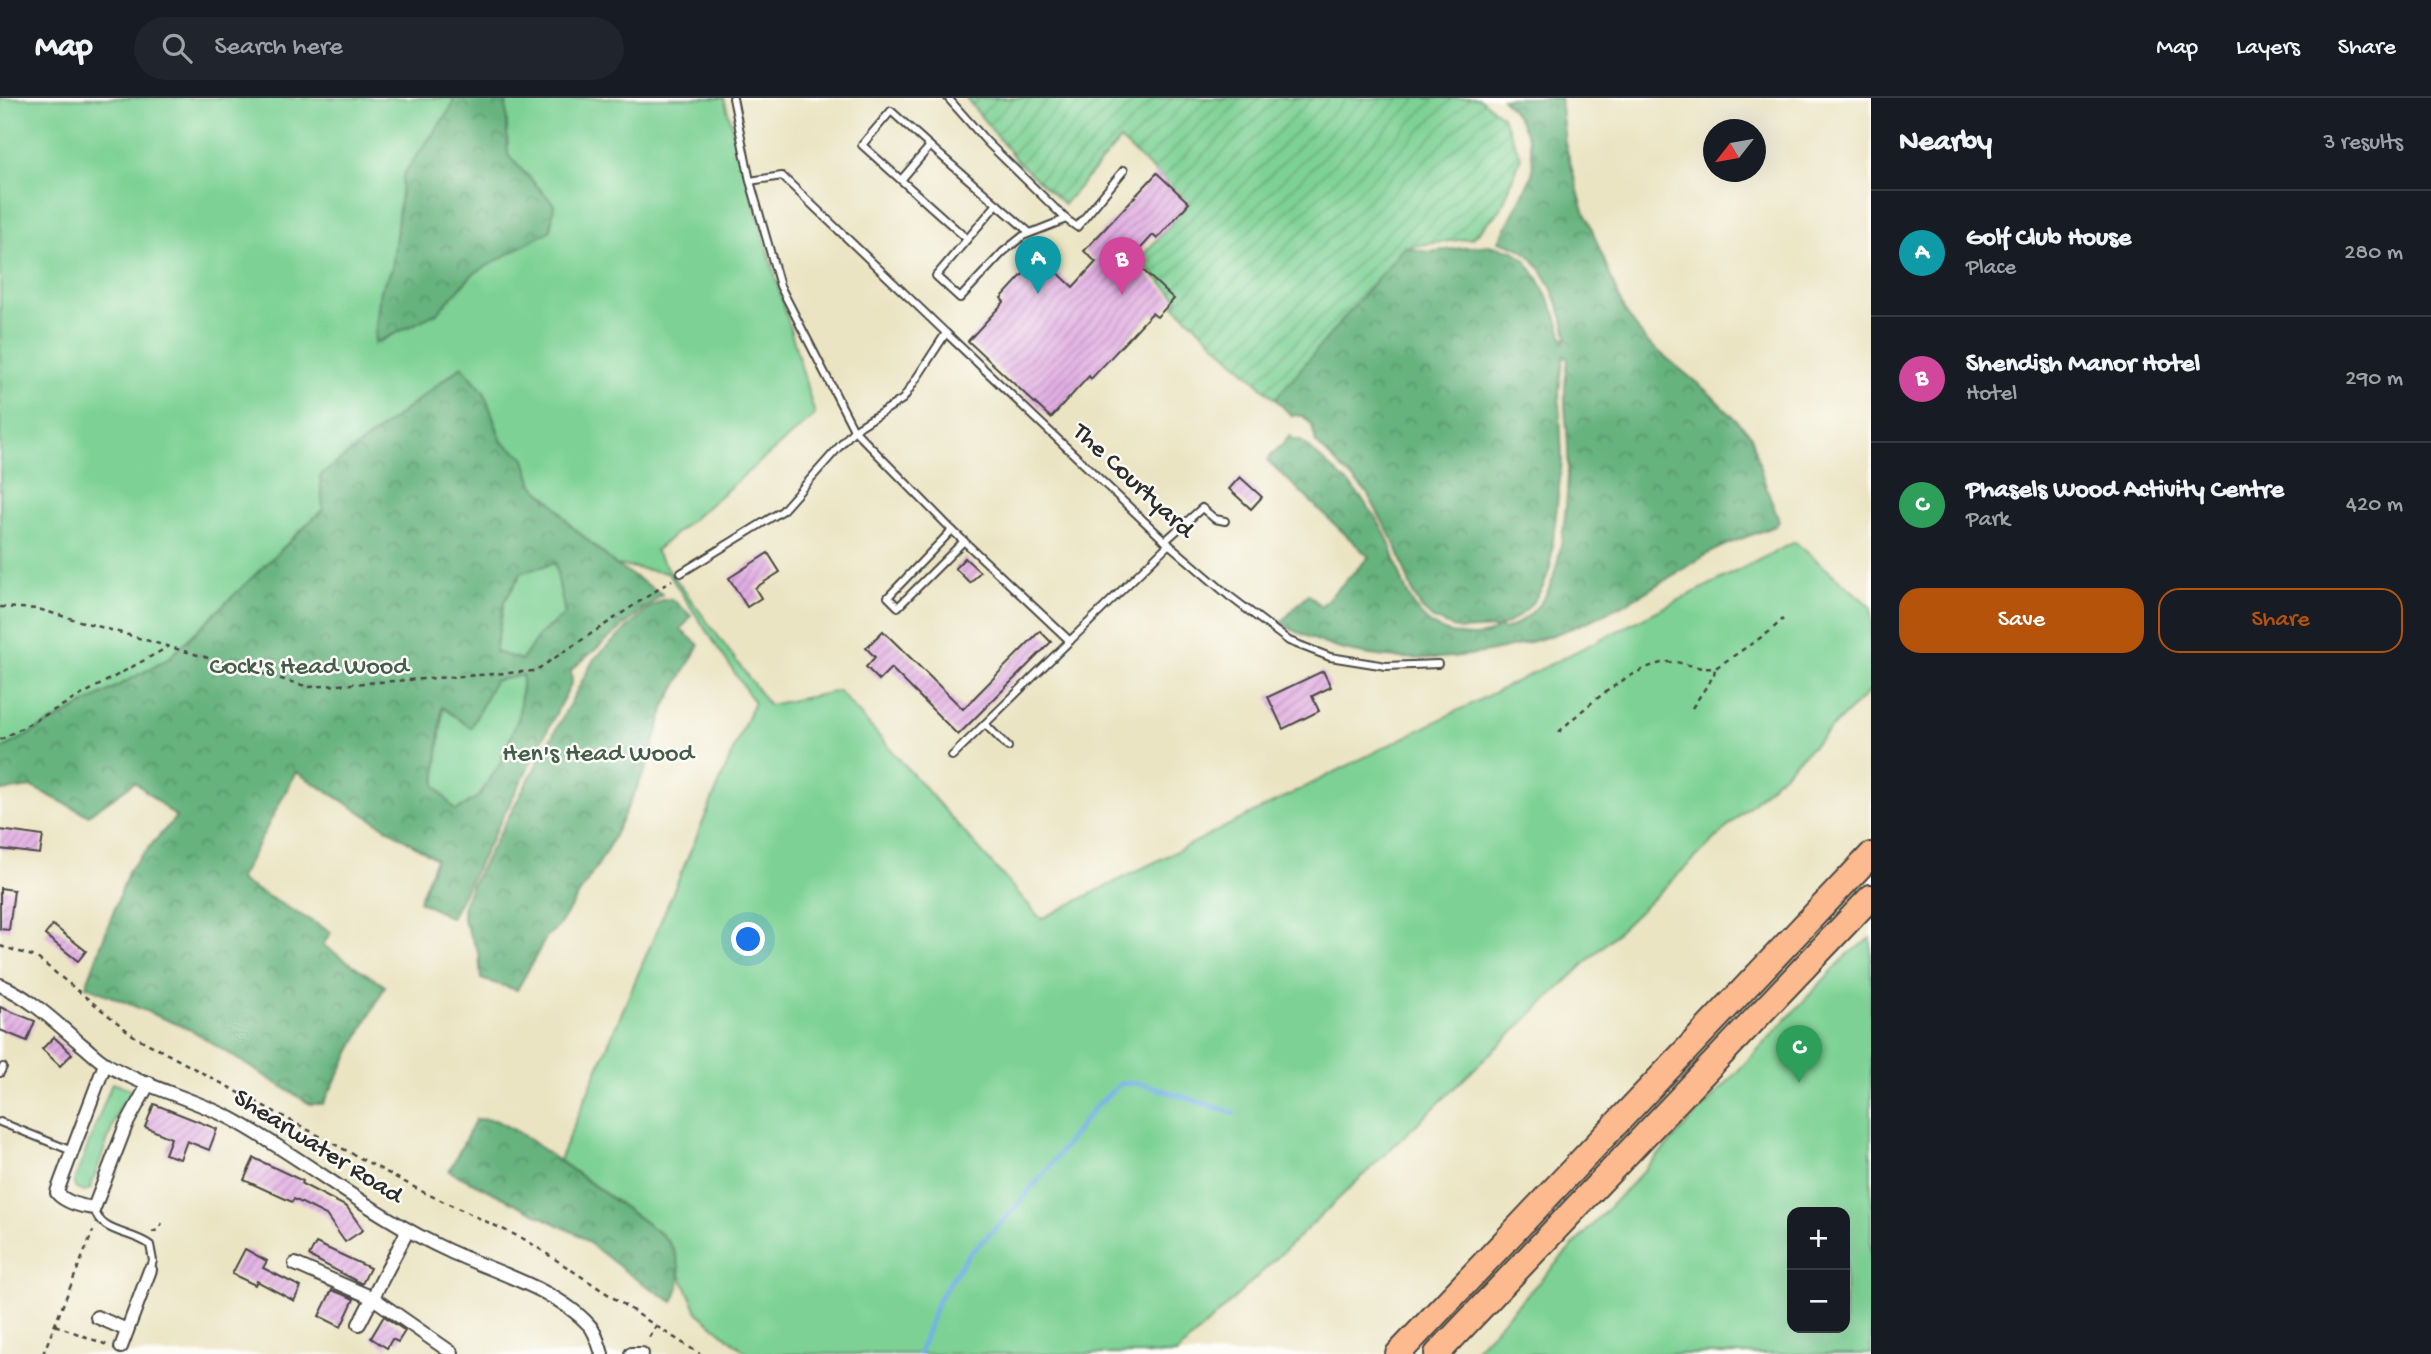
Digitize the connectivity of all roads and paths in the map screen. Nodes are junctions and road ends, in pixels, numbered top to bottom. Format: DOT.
graph roads {
  1 [pos="733,98"];
  2 [pos="948,98"];
  3 [pos="930,146"];
  4 [pos="1124,170"];
  5 [pos="901,180"];
  6 [pos="750,181"];
  7 [pos="997,204"];
  8 [pos="1066,219"];
  9 [pos="1028,232"];
  10 [pos="967,239"];
  11 [pos="946,332"];
  12 [pos="854,430"];
  13 [pos="1225,521"];
  14 [pos="952,530"];
  15 [pos="964,541"];
  16 [pos="1167,543"];
  17 [pos="681,573"];
  18 [pos="0,607"];
  19 [pos="1783,619"];
  20 [pos="1070,641"];
  21 [pos="168,646"];
  22 [pos="1438,664"];
  23 [pos="1715,667"];
  24 [pos="1692,708"];
  25 [pos="985,724"];
  26 [pos="1559,732"];
  27 [pos="0,740"];
  28 [pos="1008,747"];
  29 [pos="952,757"];
  30 [pos="1871,855"];
  31 [pos="1871,897"];
  32 [pos="0,946"];
  33 [pos="0,985"];
  34 [pos="105,1064"];
  35 [pos="149,1083"];
  36 [pos="0,1122"];
  37 [pos="72,1151"];
  38 [pos="94,1208"];
  39 [pos="162,1223"];
  40 [pos="95,1225"];
  41 [pos="408,1230"];
  42 [pos="148,1232"];
  43 [pos="295,1264"];
  44 [pos="150,1270"];
  45 [pos="373,1298"];
  46 [pos="96,1318"];
  47 [pos="359,1324"];
  48 [pos="55,1325"];
  49 [pos="656,1326"];
  50 [pos="127,1330"];
  51 [pos="119,1348"];
  52 [pos="452,1353"];
  53 [pos="43,1354"];
  54 [pos="602,1354"];
  55 [pos="637,1354"];
  56 [pos="700,1354"];
  57 [pos="1398,1354"];
  58 [pos="1437,1354"];
  1 -- 6 [label="lane"];
  2 -- 8 [label="lane"];
  3 -- 5 [label="lane"];
  3 -- 5 [label="lane"];
  3 -- 7 [label="lane"];
  4 -- 8 [label="lane"];
  5 -- 10 [label="lane"];
  6 -- 11 [label="lane, The Courtyard"];
  6 -- 12 [label="lane"];
  7 -- 9 [label="lane"];
  7 -- 10 [label="lane"];
  8 -- 9 [label="lane"];
  9 -- 10 [label="lane"];
  11 -- 12 [label="lane"];
  11 -- 16 [label="lane, The Courtyard"];
  12 -- 14 [label="lane"];
  12 -- 17 [label="lane"];
  13 -- 16 [label="lane"];
  14 -- 15 [label="lane"];
  14 -- 15 [label="lane"];
  15 -- 20 [label="lane"];
  16 -- 20 [label="lane"];
  16 -- 22 [label="lane, The Courtyard"];
  17 -- 21 [label="path"];
  18 -- 21 [label="path"];
  19 -- 23 [label="path"];
  20 -- 25 [label="lane"];
  21 -- 27 [label="path"];
  23 -- 24 [label="path"];
  23 -- 26 [label="path"];
  25 -- 28 [label="lane"];
  25 -- 29 [label="lane"];
  30 -- 57 [label="highway"];
  31 -- 58 [label="highway"];
  32 -- 49 [label="path"];
  33 -- 34 [label="street, Shearwater Road"];
  34 -- 35 [label="street, Shearwater Road"];
  34 -- 37 [label="street"];
  35 -- 38 [label="street"];
  35 -- 41 [label="street, Shearwater Road"];
  36 -- 37 [label="lane"];
  37 -- 38 [label="street"];
  38 -- 44 [label="lane"];
  39 -- 42 [label="path"];
  40 -- 48 [label="path"];
  41 -- 45 [label="street"];
  41 -- 54 [label="street, Shearwater Road"];
  43 -- 45 [label="street"];
  44 -- 50 [label="street"];
  45 -- 47 [label="street"];
  45 -- 52 [label="street"];
  46 -- 50 [label="street"];
  48 -- 51 [label="path"];
  48 -- 53 [label="path"];
  49 -- 55 [label="path"];
  49 -- 56 [label="path"];
  50 -- 51 [label="street"];
}
